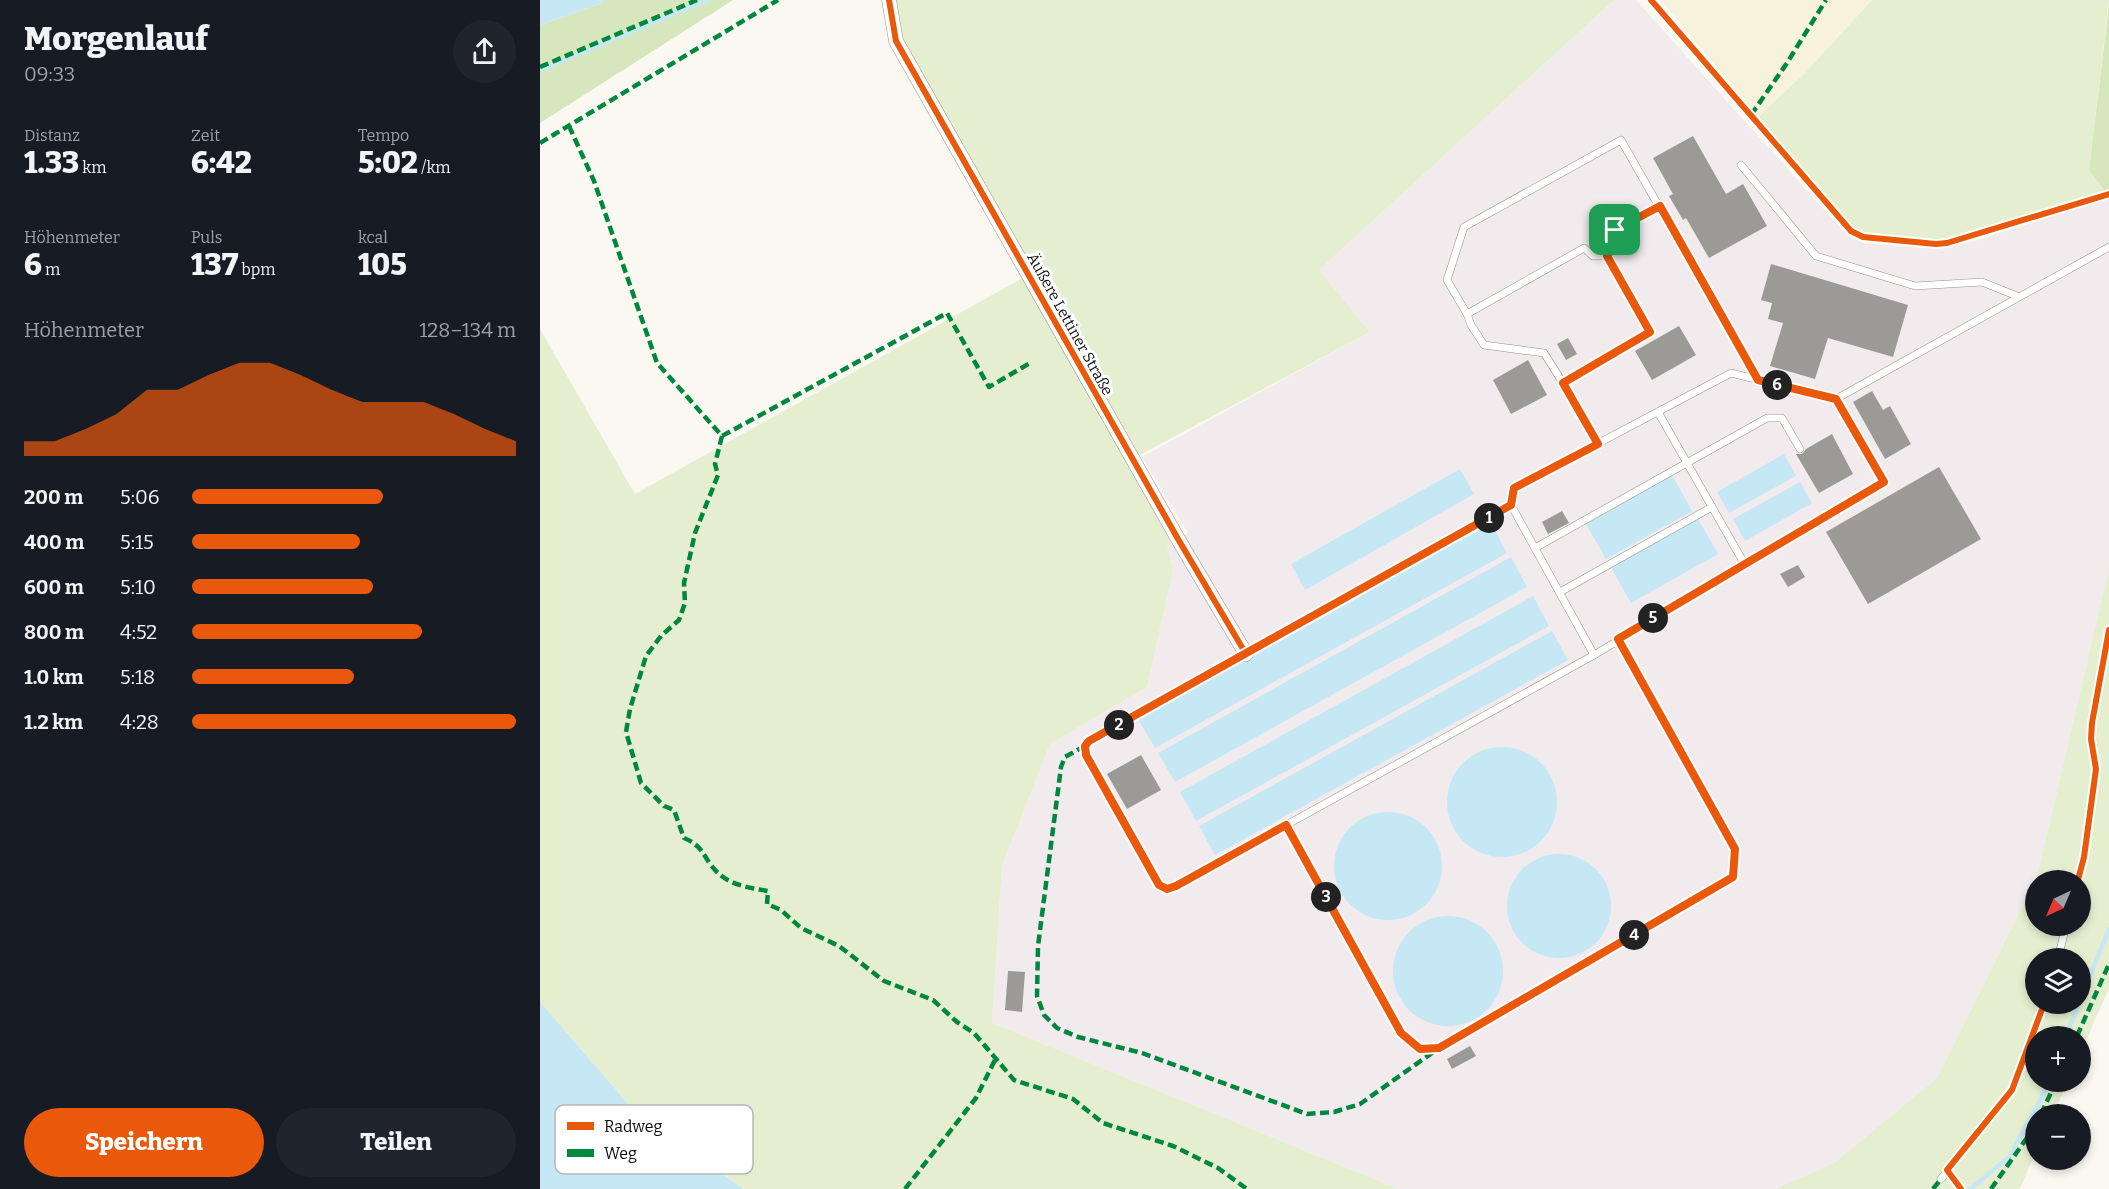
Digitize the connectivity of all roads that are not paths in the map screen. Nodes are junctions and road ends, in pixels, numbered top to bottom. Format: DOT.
graph roads {
  1 [pos="890,0"];
  2 [pos="1741,165"];
  3 [pos="1660,206"];
  4 [pos="2109,247"];
  5 [pos="1607,256"];
  6 [pos="2017,297"];
  7 [pos="1467,314"];
  8 [pos="1758,380"];
  9 [pos="1563,383"];
  10 [pos="1836,399"];
  11 [pos="1658,412"];
  12 [pos="1598,444"];
  13 [pos="1800,448"];
  14 [pos="1687,462"];
  15 [pos="1511,505"];
  16 [pos="1712,507"];
  17 [pos="1535,548"];
  18 [pos="1745,565"];
  19 [pos="1560,592"];
  20 [pos="2109,630"];
  21 [pos="1618,639"];
  22 [pos="1246,654"];
  23 [pos="1594,655"];
  24 [pos="1286,825"];
  25 [pos="2081,870"];
  26 [pos="2040,1014"];
  27 [pos="1941,1179"];
  1 -- 22 [label="street, Äußere Lettiner Straße"];
  2 -- 6 [label="lane"];
  3 -- 5 [label="lane"];
  3 -- 7 [label="lane"];
  3 -- 8 [label="lane"];
  4 -- 6 [label="lane"];
  5 -- 7 [label="lane"];
  5 -- 9 [label="lane"];
  6 -- 10 [label="lane"];
  7 -- 9 [label="lane"];
  8 -- 10 [label="lane"];
  8 -- 11 [label="lane"];
  9 -- 12 [label="lane"];
  10 -- 18 [label="lane"];
  11 -- 12 [label="lane"];
  11 -- 14 [label="lane"];
  12 -- 15 [label="lane"];
  13 -- 14 [label="lane"];
  14 -- 16 [label="lane"];
  14 -- 17 [label="lane"];
  15 -- 17 [label="lane"];
  15 -- 22 [label="lane"];
  16 -- 18 [label="lane"];
  16 -- 19 [label="lane"];
  17 -- 19 [label="lane"];
  18 -- 21 [label="lane"];
  19 -- 23 [label="lane"];
  20 -- 25 [label="lane"];
  21 -- 23 [label="lane"];
  21 -- 24 [label="lane"];
  22 -- 24 [label="lane"];
  23 -- 24 [label="lane"];
  26 -- 27 [label="lane"];
}
